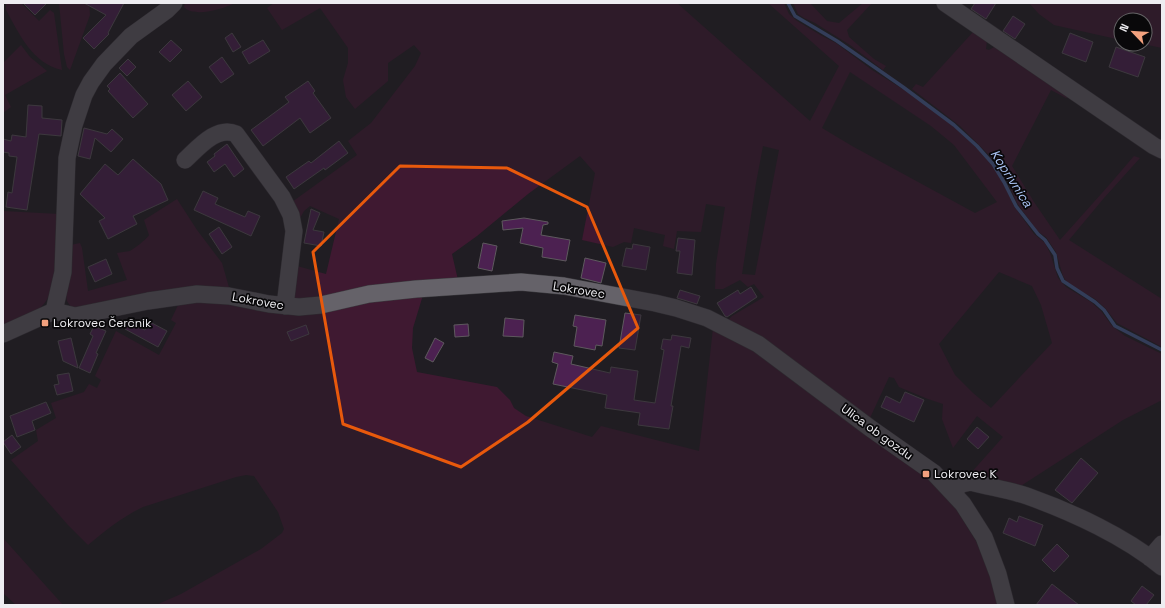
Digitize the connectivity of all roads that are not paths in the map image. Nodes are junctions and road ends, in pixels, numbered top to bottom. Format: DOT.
graph roads {
  1 [pos="174,3"];
  2 [pos="945,3"];
  3 [pos="1162,150"];
  4 [pos="185,160"];
  5 [pos="285,306"];
  6 [pos="54,311"];
  7 [pos="3,334"];
  8 [pos="794,370"];
  9 [pos="951,491"];
  10 [pos="1162,544"];
  11 [pos="1156,563"];
  12 [pos="1006,605"];
  1 -- 6 [label="street"];
  2 -- 3 [label="street"];
  4 -- 5 [label="street"];
  5 -- 6 [label="street, Lokrovec"];
  5 -- 8 [label="street, Lokrovec"];
  6 -- 7 [label="street"];
  8 -- 9 [label="street, Ulica ob gozdu"];
  9 -- 11 [label="street"];
  9 -- 12 [label="street, Ulica ob gozdu"];
  10 -- 11 [label="street"];
}
